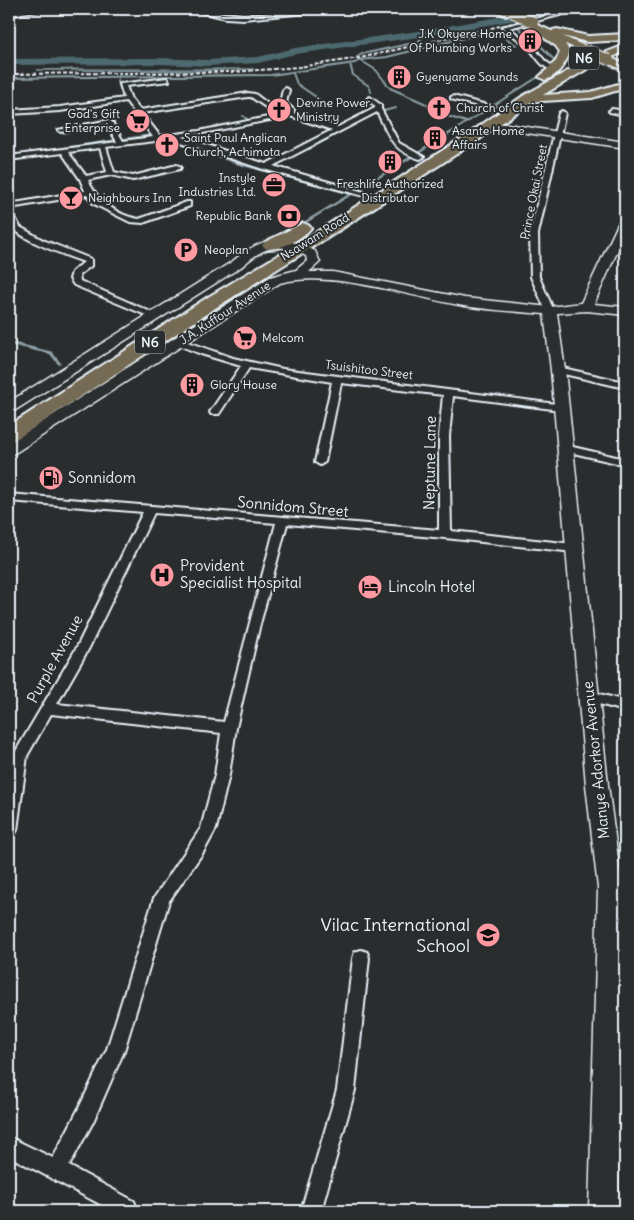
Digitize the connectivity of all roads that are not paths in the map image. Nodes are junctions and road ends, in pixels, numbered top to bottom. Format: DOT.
graph roads {
  1 [pos="52,9"];
  2 [pos="190,9"];
  3 [pos="345,9"];
  4 [pos="580,9"];
  5 [pos="15,10"];
  6 [pos="505,11"];
  7 [pos="9,15"];
  8 [pos="532,22"];
  9 [pos="557,32"];
  10 [pos="625,37"];
  11 [pos="625,43"];
  12 [pos="625,48"];
  13 [pos="589,49"];
  14 [pos="611,59"];
  15 [pos="625,63"];
  16 [pos="625,68"];
  17 [pos="549,73"];
  18 [pos="564,76"];
  19 [pos="625,78"];
  20 [pos="167,80"];
  21 [pos="625,86"];
  22 [pos="286,90"];
  23 [pos="453,98"];
  24 [pos="128,99"];
  25 [pos="370,99"];
  26 [pos="527,99"];
  27 [pos="283,103"];
  28 [pos="378,109"];
  29 [pos="612,111"];
  30 [pos="9,112"];
  31 [pos="139,112"];
  32 [pos="562,113"];
  33 [pos="625,113"];
  34 [pos="290,114"];
  35 [pos="498,114"];
  36 [pos="488,127"];
  37 [pos="516,128"];
  38 [pos="61,130"];
  39 [pos="339,130"];
  40 [pos="556,135"];
  41 [pos="171,136"];
  42 [pos="157,137"];
  43 [pos="121,143"];
  44 [pos="102,145"];
  45 [pos="625,145"];
  46 [pos="63,150"];
  47 [pos="420,157"];
  48 [pos="9,158"];
  49 [pos="177,167"];
  50 [pos="266,167"];
  51 [pos="111,173"];
  52 [pos="84,179"];
  53 [pos="89,192"];
  54 [pos="361,194"];
  55 [pos="187,204"];
  56 [pos="9,206"];
  57 [pos="9,210"];
  58 [pos="334,213"];
  59 [pos="625,222"];
  60 [pos="270,245"];
  61 [pos="304,252"];
  62 [pos="292,276"];
  63 [pos="333,276"];
  64 [pos="275,280"];
  65 [pos="214,300"];
  66 [pos="586,306"];
  67 [pos="550,311"];
  68 [pos="625,311"];
  69 [pos="156,316"];
  70 [pos="179,342"];
  71 [pos="247,364"];
  72 [pos="558,370"];
  73 [pos="337,379"];
  74 [pos="625,385"];
  75 [pos="448,392"];
  76 [pos="560,407"];
  77 [pos="9,408"];
  78 [pos="215,412"];
  79 [pos="9,423"];
  80 [pos="9,434"];
  81 [pos="564,448"];
  82 [pos="9,450"];
  83 [pos="320,462"];
  84 [pos="625,462"];
  85 [pos="9,497"];
  86 [pos="150,510"];
  87 [pos="282,521"];
  88 [pos="445,534"];
  89 [pos="574,548"];
  90 [pos="589,696"];
  91 [pos="625,706"];
  92 [pos="47,708"];
  93 [pos="229,728"];
  94 [pos="9,830"];
  95 [pos="618,889"];
  96 [pos="361,958"];
  97 [pos="9,1146"];
  98 [pos="57,1170"];
  99 [pos="127,1208"];
  100 [pos="311,1211"];
  101 [pos="604,1211"];
  1 -- 5 [label="street"];
  2 -- 3 [label="street"];
  4 -- 8 [label="street"];
  5 -- 7 [label="street"];
  6 -- 8 [label="main road, bridge"];
  8 -- 9 [label="main road"];
  8 -- 13 [label="main road"];
  8 -- 17 [label="highway"];
  8 -- 17 [label="street"];
  9 -- 10 [label="highway"];
  9 -- 13 [label="main road"];
  11 -- 17 [label="highway, Nsawam Road / N6"];
  12 -- 18 [label="highway, Nsawam Road / N6"];
  13 -- 14 [label="main road, bridge"];
  14 -- 15 [label="main road"];
  14 -- 16 [label="main road"];
  17 -- 35 [label="highway, Nsawam Road / N6"];
  18 -- 19 [label="main road"];
  18 -- 26 [label="highway, Nsawam Road / N6"];
  20 -- 24 [label="street"];
  21 -- 26 [label="main road"];
  22 -- 27 [label="street"];
  23 -- 35 [label="street"];
  24 -- 30 [label="street"];
  24 -- 31 [label="street"];
  25 -- 28 [label="street"];
  26 -- 35 [label="highway, Nsawam Road / N6"];
  27 -- 31 [label="street"];
  27 -- 34 [label="street"];
  28 -- 39 [label="street"];
  28 -- 47 [label="street"];
  29 -- 33 [label="street"];
  31 -- 42 [label="street"];
  32 -- 40 [label="street, Prince Okai Street"];
  34 -- 39 [label="street"];
  34 -- 41 [label="street"];
  35 -- 36 [label="highway, Nsawam Road / N6"];
  35 -- 37 [label="street"];
  35 -- 47 [label="highway, Nsawam Road / N6"];
  36 -- 37 [label="street"];
  36 -- 61 [label="highway, Nsawam Road / N6"];
  37 -- 40 [label="street"];
  38 -- 43 [label="street"];
  39 -- 50 [label="street"];
  40 -- 45 [label="street"];
  40 -- 67 [label="street, Prince Okai Street"];
  41 -- 42 [label="street"];
  41 -- 50 [label="street"];
  42 -- 43 [label="street"];
  43 -- 44 [label="street"];
  44 -- 46 [label="street"];
  44 -- 51 [label="street"];
  46 -- 48 [label="street"];
  46 -- 52 [label="street"];
  47 -- 54 [label="highway, Nsawam Road / N6"];
  49 -- 51 [label="street"];
  50 -- 54 [label="street"];
  51 -- 52 [label="street"];
  52 -- 53 [label="street"];
  53 -- 55 [label="street"];
  53 -- 56 [label="street"];
  54 -- 58 [label="highway, Nsawam Road / N6"];
  57 -- 69 [label="street"];
  58 -- 60 [label="highway"];
  58 -- 61 [label="highway, Nsawam Road / N6"];
  59 -- 66 [label="street"];
  60 -- 61 [label="street"];
  60 -- 69 [label="street"];
  61 -- 62 [label="street, J.A. Kuffour Avenue"];
  61 -- 63 [label="street"];
  61 -- 65 [label="highway, Nsawam Road / N6"];
  61 -- 79 [label="highway, Nsawam Road / N6"];
  62 -- 63 [label="street"];
  62 -- 64 [label="street, J.A. Kuffour Avenue"];
  63 -- 67 [label="street"];
  64 -- 65 [label="highway"];
  64 -- 70 [label="street, J.A. Kuffour Avenue"];
  65 -- 80 [label="highway, Nsawam Road / N6"];
  66 -- 67 [label="street"];
  66 -- 68 [label="street"];
  67 -- 72 [label="street, Manye Adorkor Avenue"];
  69 -- 77 [label="street"];
  70 -- 71 [label="street, Tsuishitoo Street"];
  70 -- 82 [label="street, J.A. Kuffour Avenue"];
  71 -- 73 [label="street, Tsuishitoo Street"];
  71 -- 78 [label="street"];
  72 -- 74 [label="street"];
  72 -- 76 [label="street, Manye Adorkor Avenue"];
  73 -- 75 [label="street, Tsuishitoo Street"];
  73 -- 83 [label="street"];
  75 -- 76 [label="street, Tsuishitoo Street"];
  75 -- 88 [label="street, Neptune Lane"];
  76 -- 81 [label="street, Manye Adorkor Avenue"];
  81 -- 84 [label="street"];
  81 -- 89 [label="street, Manye Adorkor Avenue"];
  85 -- 86 [label="street, Sonnidom Street"];
  86 -- 87 [label="street, Sonnidom Street"];
  86 -- 92 [label="street, Purple Avenue"];
  87 -- 88 [label="street, Sonnidom Street"];
  87 -- 93 [label="street"];
  88 -- 89 [label="street, Sonnidom Street"];
  89 -- 90 [label="street, Manye Adorkor Avenue"];
  90 -- 91 [label="street"];
  90 -- 95 [label="street, Manye Adorkor Avenue"];
  92 -- 93 [label="street"];
  92 -- 94 [label="street, Purple Avenue"];
  93 -- 98 [label="street"];
  95 -- 101 [label="street, Manye Adorkor Avenue"];
  96 -- 100 [label="street"];
  97 -- 98 [label="street"];
  98 -- 99 [label="street"];
}
